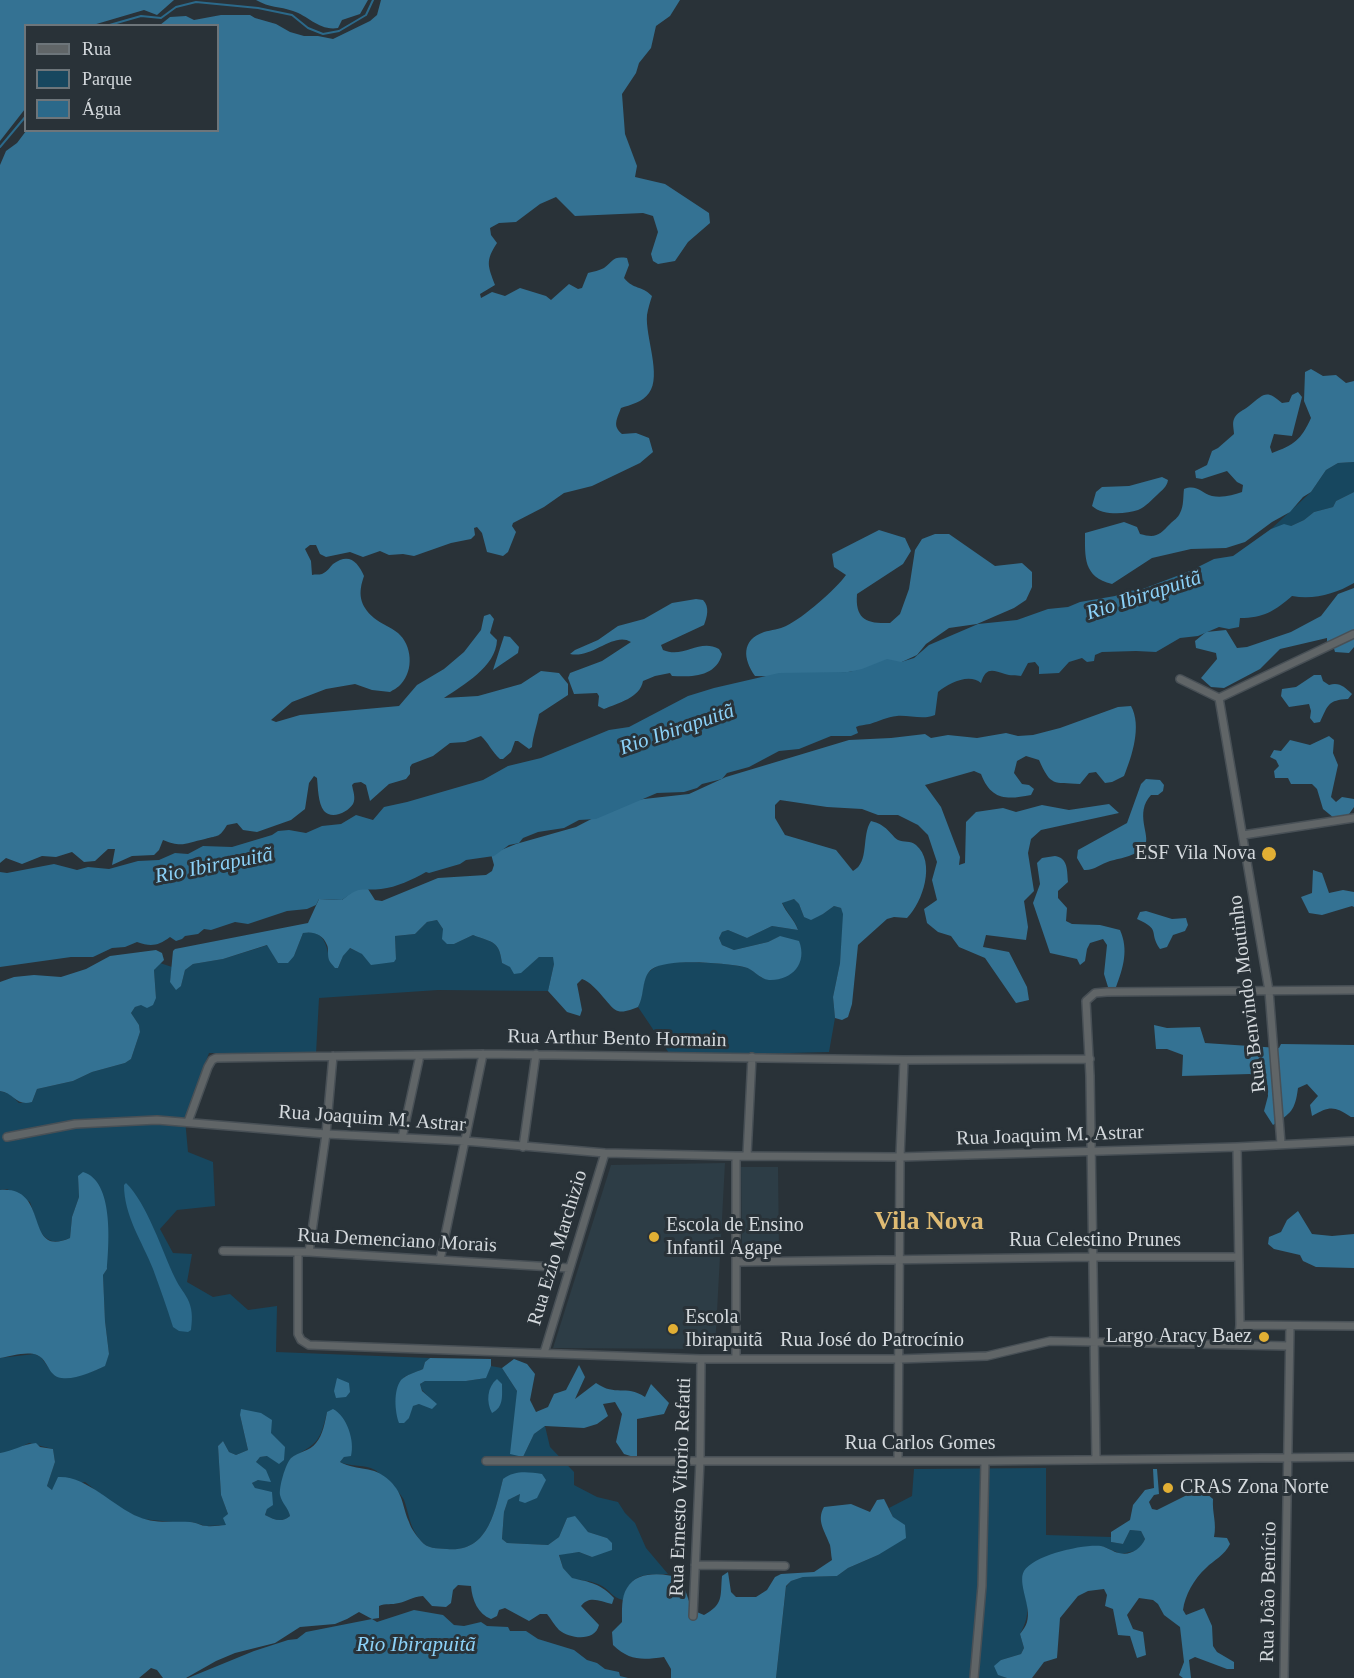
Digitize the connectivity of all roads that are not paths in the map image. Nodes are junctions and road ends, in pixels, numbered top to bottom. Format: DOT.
graph roads {
  1 [pos="1354,634"];
  2 [pos="1180,679"];
  3 [pos="1219,699"];
  4 [pos="1354,818"];
  5 [pos="1244,836"];
  6 [pos="1354,990"];
  7 [pos="1269,991"];
  8 [pos="483,1054"];
  9 [pos="536,1054"];
  10 [pos="420,1055"];
  11 [pos="333,1056"];
  12 [pos="752,1057"];
  13 [pos="1090,1059"];
  14 [pos="904,1060"];
  15 [pos="188,1122"];
  16 [pos="326,1134"];
  17 [pos="7,1137"];
  18 [pos="402,1138"];
  19 [pos="1354,1141"];
  20 [pos="465,1142"];
  21 [pos="1281,1144"];
  22 [pos="523,1147"];
  23 [pos="1237,1147"];
  24 [pos="1092,1151"];
  25 [pos="604,1153"];
  26 [pos="747,1155"];
  27 [pos="736,1156"];
  28 [pos="900,1157"];
  29 [pos="223,1251"];
  30 [pos="298,1252"];
  31 [pos="309,1252"];
  32 [pos="1093,1257"];
  33 [pos="1238,1257"];
  34 [pos="440,1260"];
  35 [pos="898,1260"];
  36 [pos="736,1262"];
  37 [pos="569,1268"];
  38 [pos="1240,1325"];
  39 [pos="1290,1326"];
  40 [pos="1354,1326"];
  41 [pos="1094,1341"];
  42 [pos="1238,1345"];
  43 [pos="1289,1346"];
  44 [pos="544,1353"];
  45 [pos="736,1358"];
  46 [pos="701,1359"];
  47 [pos="899,1359"];
  48 [pos="1354,1457"];
  49 [pos="1288,1458"];
  50 [pos="700,1460"];
  51 [pos="898,1460"];
  52 [pos="1096,1460"];
  53 [pos="486,1461"];
  54 [pos="985,1461"];
  55 [pos="695,1565"];
  56 [pos="785,1566"];
  57 [pos="693,1616"];
  58 [pos="974,1678"];
  59 [pos="1284,1678"];
  1 -- 3 [label="street"];
  2 -- 3 [label="street"];
  3 -- 5 [label="street, Rua Benvindo Moutinho"];
  4 -- 5 [label="street"];
  5 -- 7 [label="street, Rua Benvindo Moutinho"];
  6 -- 7 [label="street"];
  7 -- 13 [label="street"];
  7 -- 21 [label="street, Rua Benvindo Moutinho"];
  8 -- 9 [label="street, Rua Arthur Bento Hormain"];
  8 -- 10 [label="street, Rua Arthur Bento Hormain"];
  8 -- 20 [label="street"];
  9 -- 12 [label="street, Rua Arthur Bento Hormain"];
  9 -- 22 [label="street"];
  10 -- 11 [label="street, Rua Arthur Bento Hormain"];
  10 -- 18 [label="street"];
  11 -- 15 [label="street, Rua Arthur Bento Hormain"];
  11 -- 16 [label="street"];
  12 -- 14 [label="street, Rua Arthur Bento Hormain"];
  12 -- 26 [label="street"];
  13 -- 14 [label="street, Rua Arthur Bento Hormain"];
  13 -- 24 [label="street"];
  14 -- 28 [label="street"];
  15 -- 16 [label="street, Rua Joaquim M. Astrar"];
  15 -- 17 [label="street, Rua Joaquim M. Astrar"];
  16 -- 18 [label="street, Rua Joaquim M. Astrar"];
  16 -- 31 [label="street"];
  18 -- 20 [label="street, Rua Joaquim M. Astrar"];
  19 -- 21 [label="street, Rua Joaquim M. Astrar"];
  20 -- 22 [label="street, Rua Joaquim M. Astrar"];
  20 -- 34 [label="street"];
  21 -- 23 [label="street, Rua Joaquim M. Astrar"];
  22 -- 25 [label="street, Rua Joaquim M. Astrar"];
  23 -- 24 [label="street, Rua Joaquim M. Astrar"];
  23 -- 33 [label="street"];
  24 -- 28 [label="street, Rua Joaquim M. Astrar"];
  24 -- 32 [label="street"];
  25 -- 27 [label="street, Rua Joaquim M. Astrar"];
  25 -- 37 [label="street, Rua Ezio Marchizio"];
  26 -- 27 [label="street, Rua Joaquim M. Astrar"];
  26 -- 28 [label="street, Rua Joaquim M. Astrar"];
  27 -- 36 [label="street"];
  28 -- 35 [label="street"];
  29 -- 30 [label="street, Rua Demenciano Morais"];
  30 -- 31 [label="street, Rua Demenciano Morais"];
  30 -- 44 [label="street, Rua José do Patrocínio"];
  31 -- 34 [label="street, Rua Demenciano Morais"];
  32 -- 33 [label="street, Rua Celestino Prunes"];
  32 -- 35 [label="street, Rua Celestino Prunes"];
  32 -- 41 [label="street"];
  33 -- 38 [label="street"];
  34 -- 37 [label="street, Rua Demenciano Morais"];
  35 -- 36 [label="street, Rua Celestino Prunes"];
  35 -- 47 [label="street"];
  36 -- 45 [label="street"];
  37 -- 44 [label="street, Rua Ezio Marchizio"];
  38 -- 39 [label="street"];
  38 -- 42 [label="street"];
  39 -- 40 [label="street"];
  39 -- 43 [label="street, Rua João Benício"];
  41 -- 42 [label="street, Rua José do Patrocínio"];
  41 -- 47 [label="street, Rua José do Patrocínio"];
  41 -- 52 [label="street"];
  42 -- 43 [label="street, Rua José do Patrocínio"];
  43 -- 49 [label="street, Rua João Benício"];
  44 -- 46 [label="street, Rua José do Patrocínio"];
  45 -- 46 [label="street, Rua José do Patrocínio"];
  45 -- 47 [label="street, Rua José do Patrocínio"];
  46 -- 50 [label="street, Rua Ernesto Vitorio Refatti"];
  47 -- 51 [label="street"];
  48 -- 49 [label="street, Rua Carlos Gomes"];
  49 -- 52 [label="street, Rua Carlos Gomes"];
  49 -- 59 [label="street, Rua João Benício"];
  50 -- 51 [label="street, Rua Carlos Gomes"];
  50 -- 53 [label="street, Rua Carlos Gomes"];
  50 -- 55 [label="street, Rua Ernesto Vitorio Refatti"];
  51 -- 54 [label="street, Rua Carlos Gomes"];
  52 -- 54 [label="street, Rua Carlos Gomes"];
  54 -- 58 [label="street"];
  55 -- 56 [label="street"];
  55 -- 57 [label="street, Rua Ernesto Vitorio Refatti"];
}
